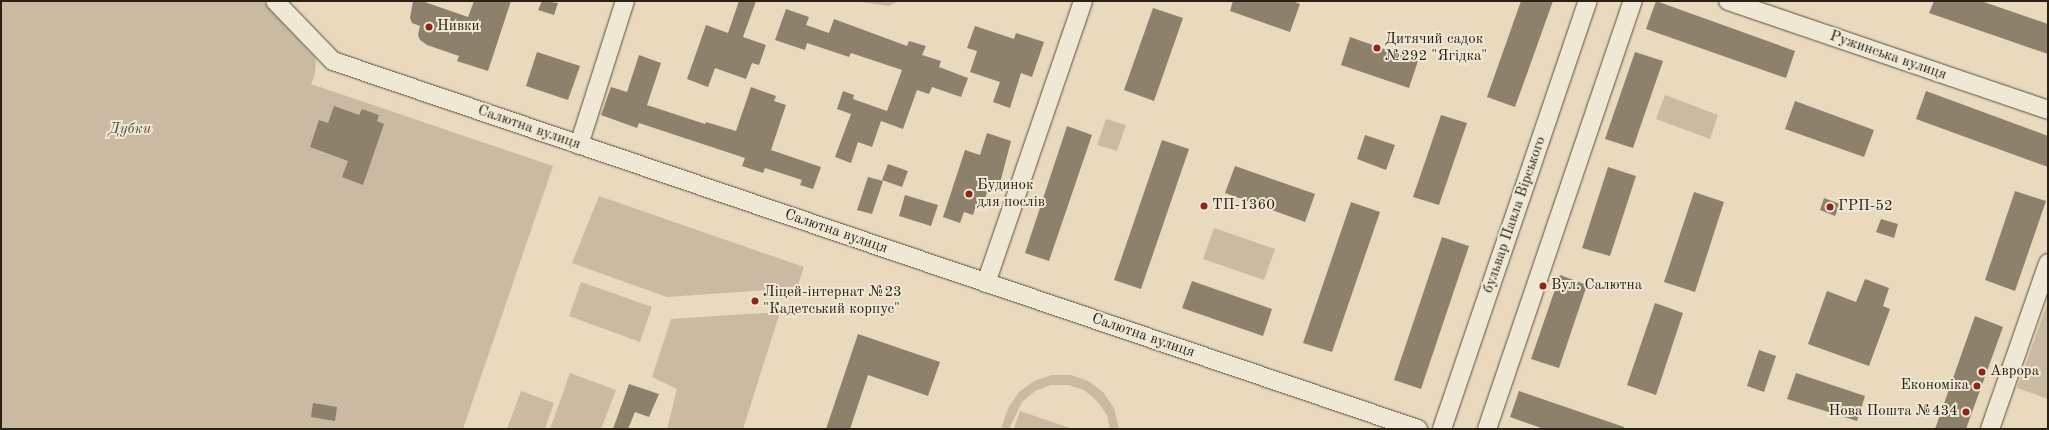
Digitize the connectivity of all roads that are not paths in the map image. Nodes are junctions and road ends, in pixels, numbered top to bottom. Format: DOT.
graph roads {
  1 [pos="275,1"];
  2 [pos="625,1"];
  3 [pos="1084,1"];
  4 [pos="1588,1"];
  5 [pos="1633,1"];
  6 [pos="1728,1"];
  7 [pos="2048,110"];
  8 [pos="579,145"];
  9 [pos="2048,263"];
  10 [pos="986,283"];
  11 [pos="1418,429"];
  12 [pos="1442,429"];
  13 [pos="1487,429"];
  14 [pos="1990,429"];
  1 -- 8 [label="street, Салютна вулиця"];
  2 -- 8 [label="street"];
  3 -- 10 [label="street"];
  4 -- 12 [label="street, бульвар Павла Вірського"];
  5 -- 13 [label="street"];
  6 -- 7 [label="street, Ружинська вулиця"];
  8 -- 10 [label="street, Салютна вулиця"];
  9 -- 14 [label="street"];
  10 -- 11 [label="street, Салютна вулиця"];
}
